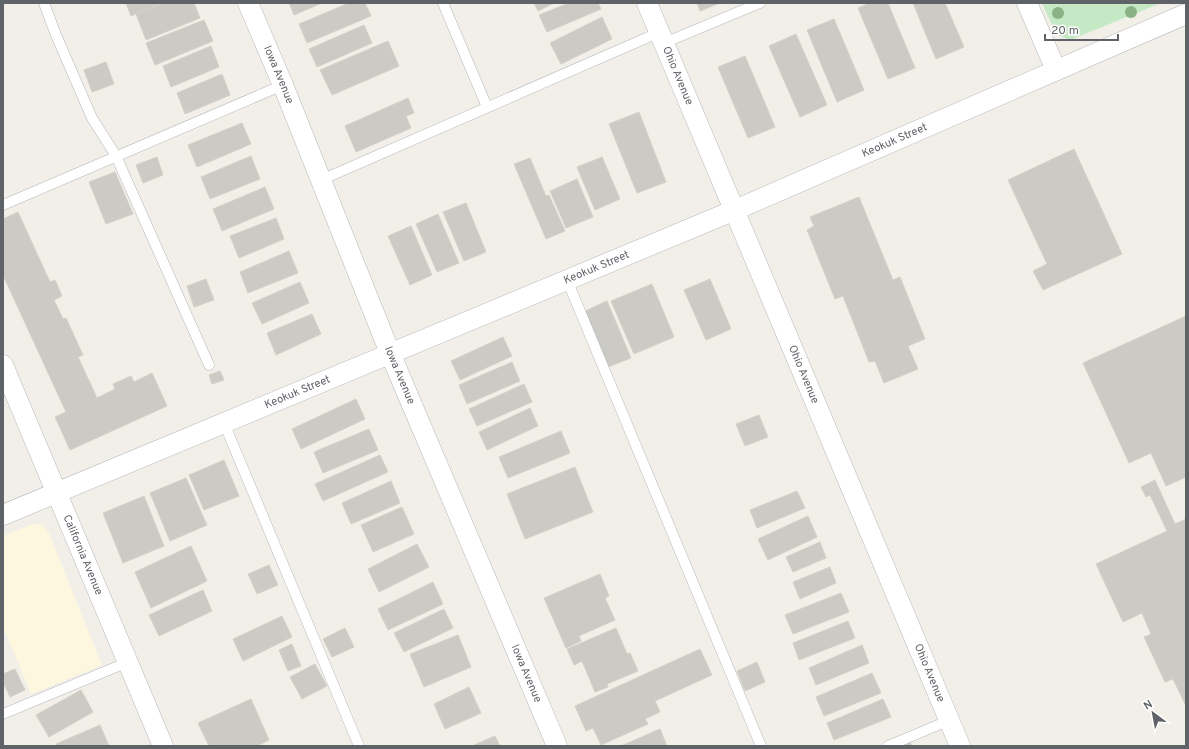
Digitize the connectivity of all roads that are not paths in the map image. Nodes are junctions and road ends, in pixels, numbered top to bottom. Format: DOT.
graph roads {
  1 [pos="44,3"];
  2 [pos="248,3"];
  3 [pos="444,3"];
  4 [pos="647,3"];
  5 [pos="760,3"];
  6 [pos="1028,3"];
  7 [pos="1186,14"];
  8 [pos="662,38"];
  9 [pos="1056,70"];
  10 [pos="283,85"];
  11 [pos="487,107"];
  12 [pos="116,156"];
  13 [pos="321,180"];
  14 [pos="3,205"];
  15 [pos="734,210"];
  16 [pos="567,280"];
  17 [pos="390,353"];
  18 [pos="3,365"];
  19 [pos="209,365"];
  20 [pos="224,423"];
  21 [pos="56,492"];
  22 [pos="3,515"];
  23 [pos="128,662"];
  24 [pos="3,714"];
  25 [pos="950,720"];
  26 [pos="163,746"];
  27 [pos="359,746"];
  28 [pos="557,746"];
  29 [pos="761,746"];
  30 [pos="888,746"];
  31 [pos="960,746"];
  1 -- 12 [label="lane"];
  2 -- 10 [label="street, Iowa Avenue"];
  3 -- 11 [label="lane"];
  4 -- 8 [label="street, Ohio Avenue"];
  5 -- 8 [label="lane"];
  6 -- 9 [label="street"];
  7 -- 9 [label="street, Keokuk Street"];
  8 -- 11 [label="lane"];
  8 -- 15 [label="street, Ohio Avenue"];
  9 -- 15 [label="street, Keokuk Street"];
  10 -- 12 [label="lane"];
  10 -- 13 [label="street, Iowa Avenue"];
  11 -- 13 [label="lane"];
  12 -- 14 [label="lane"];
  12 -- 19 [label="lane"];
  13 -- 17 [label="street, Iowa Avenue"];
  15 -- 16 [label="street, Keokuk Street"];
  15 -- 25 [label="street, Ohio Avenue"];
  16 -- 17 [label="street, Keokuk Street"];
  16 -- 29 [label="lane"];
  17 -- 20 [label="street, Keokuk Street"];
  17 -- 28 [label="street, Iowa Avenue"];
  18 -- 21 [label="street, California Avenue"];
  20 -- 21 [label="street, Keokuk Street"];
  20 -- 27 [label="lane"];
  21 -- 22 [label="street, Keokuk Street"];
  21 -- 23 [label="street, California Avenue"];
  23 -- 24 [label="lane"];
  23 -- 26 [label="street, California Avenue"];
  25 -- 30 [label="lane"];
  25 -- 31 [label="street, Ohio Avenue"];
}
